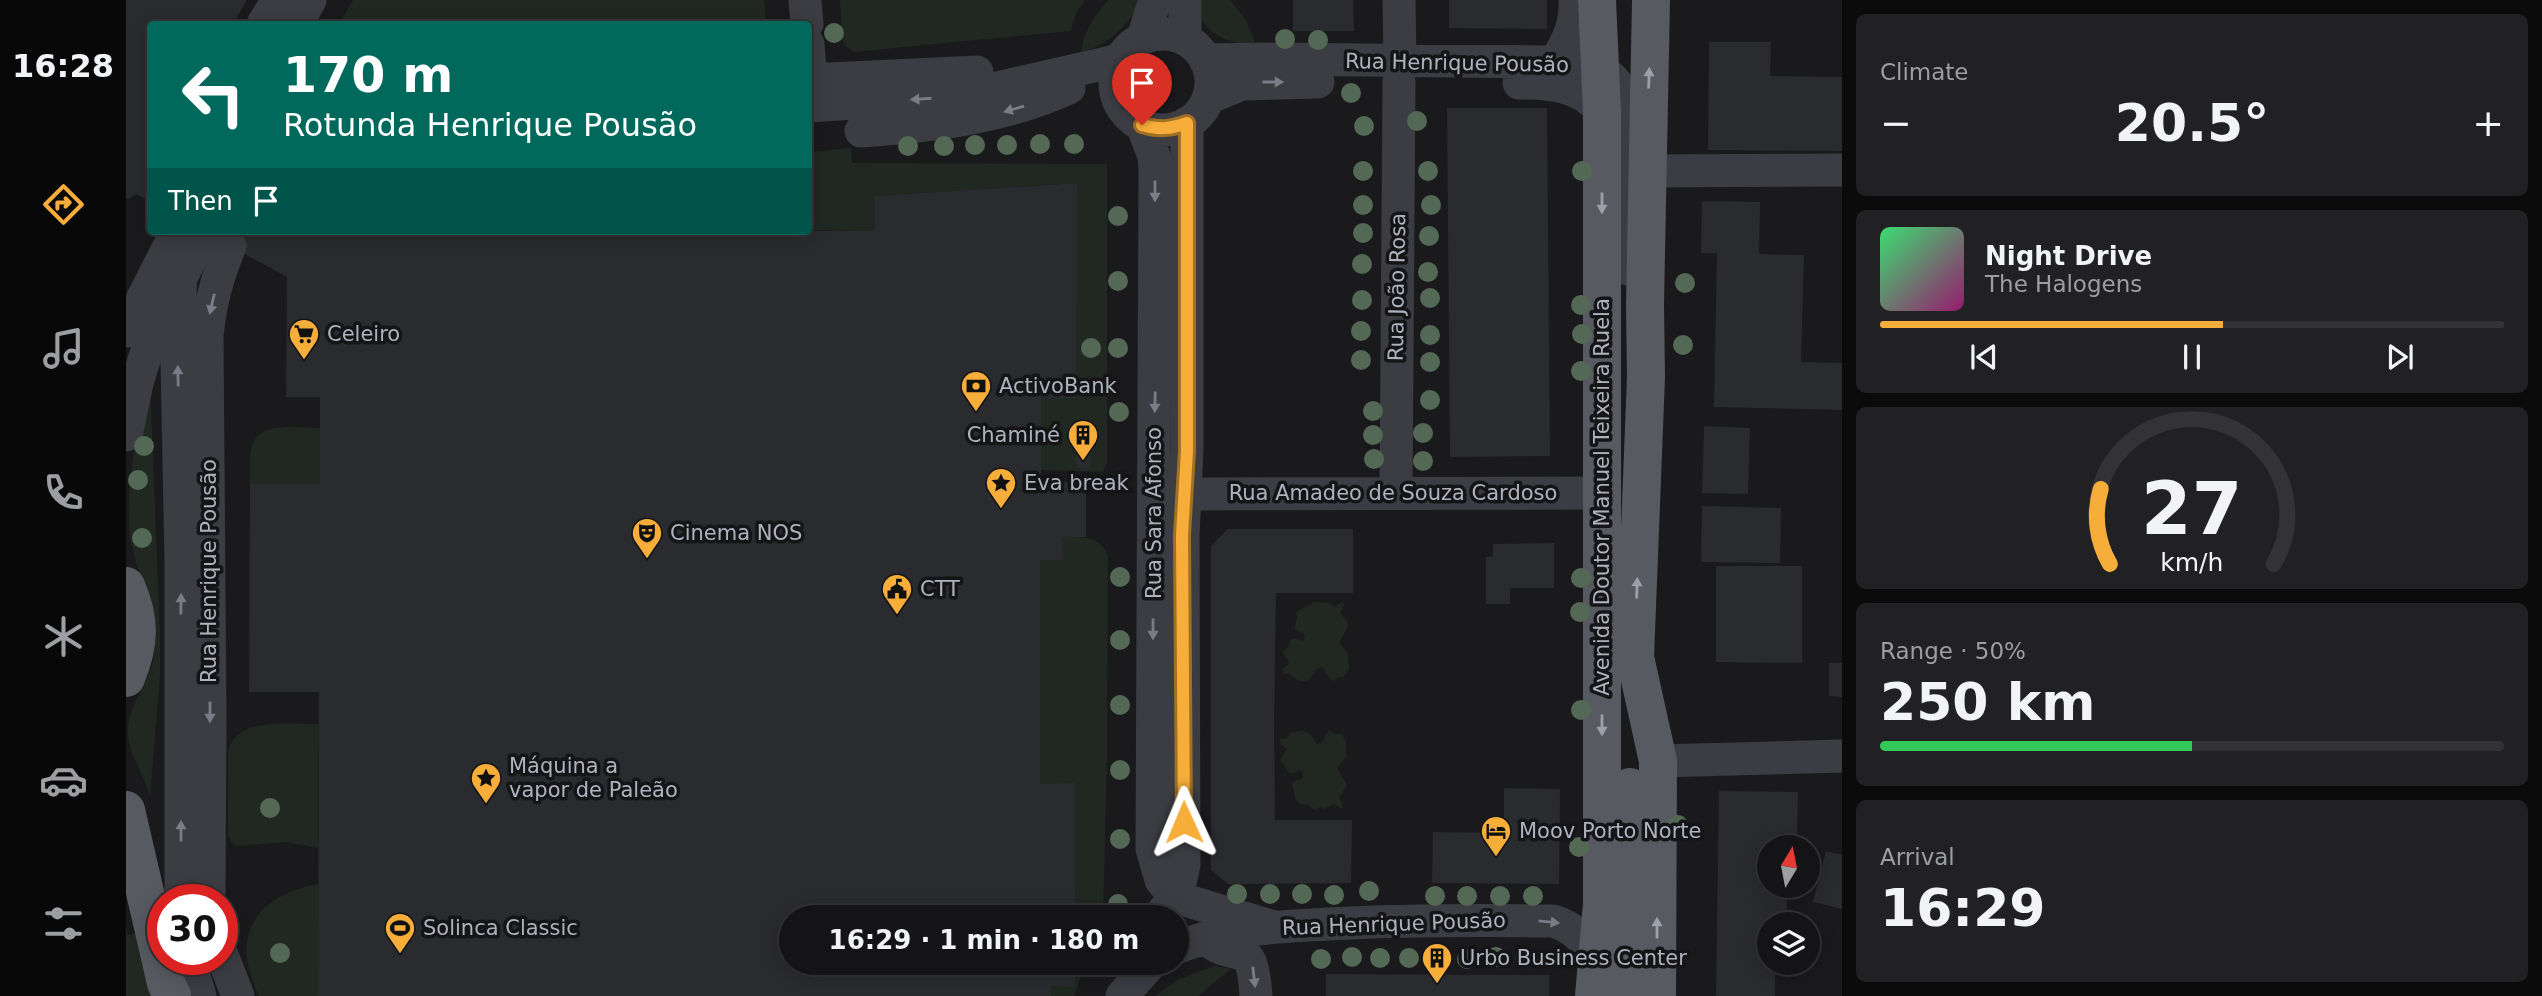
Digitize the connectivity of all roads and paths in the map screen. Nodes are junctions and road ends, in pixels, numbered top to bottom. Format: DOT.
graph roads {
  1 [pos="278,0"];
  2 [pos="310,0"];
  3 [pos="805,0"];
  4 [pos="1155,0"];
  5 [pos="1185,0"];
  6 [pos="1399,0"];
  7 [pos="1575,0"];
  8 [pos="1597,0"];
  9 [pos="1651,0"];
  10 [pos="265,21"];
  11 [pos="299,21"];
  12 [pos="807,21"];
  13 [pos="1131,49"];
  14 [pos="1195,50"];
  15 [pos="1555,62"];
  16 [pos="1399,72"];
  17 [pos="1601,72"];
  18 [pos="812,89"];
  19 [pos="1208,98"];
  20 [pos="1602,111"];
  21 [pos="1187,123"];
  22 [pos="1142,125"];
  23 [pos="862,131"];
  24 [pos="1842,170"];
  25 [pos="1647,171"];
  26 [pos="175,235"];
  27 [pos="217,239"];
  28 [pos="181,274"];
  29 [pos="126,331"];
  30 [pos="1646,377"];
  31 [pos="126,435"];
  32 [pos="1396,493"];
  33 [pos="1601,493"];
  34 [pos="1185,494"];
  35 [pos="126,586"];
  36 [pos="1635,657"];
  37 [pos="126,678"];
  38 [pos="1842,756"];
  39 [pos="1658,761"];
  40 [pos="126,810"];
  41 [pos="181,884"];
  42 [pos="209,884"];
  43 [pos="1167,905"];
  44 [pos="1168,905"];
  45 [pos="1189,911"];
  46 [pos="1273,927"];
  47 [pos="1191,943"];
  48 [pos="193,975"];
  49 [pos="230,975"];
  50 [pos="1120,975"];
  51 [pos="1141,975"];
  52 [pos="1621,989"];
  53 [pos="172,996"];
  54 [pos="200,996"];
  55 [pos="238,996"];
  56 [pos="1110,996"];
  57 [pos="1122,996"];
  58 [pos="1256,996"];
  1 -- 10 [label="street"];
  2 -- 11 [label="street"];
  3 -- 12 [label="street"];
  4 -- 13 [label="street"];
  5 -- 14 [label="street"];
  6 -- 16 [label="street, Rua João Rosa"];
  7 -- 15 [label="street"];
  8 -- 17 [label="main road, Avenida Doutor Manuel Teixeira Ruela"];
  25 -- 9 [label="main road, Avenida Doutor Manuel Teixeira Ruela, one-way"];
  13 -- 14 [label="street"];
  13 -- 18 [label="street, one-way"];
  13 -- 22 [label="street"];
  13 -- 23 [label="street, one-way"];
  14 -- 16 [label="street, Rua Henrique Pousão"];
  14 -- 19 [label="street"];
  15 -- 16 [label="street, Rua Henrique Pousão"];
  15 -- 17 [label="street, Rua Henrique Pousão"];
  19 -- 16 [label="street, Rua Henrique Pousão, one-way"];
  16 -- 20 [label="street, Rua Henrique Pousão"];
  16 -- 32 [label="street, Rua João Rosa"];
  17 -- 20 [label="main road, Avenida Doutor Manuel Teixeira Ruela"];
  17 -- 30 [label="street"];
  19 -- 21 [label="street"];
  20 -- 33 [label="main road, Avenida Doutor Manuel Teixeira Ruela, one-way"];
  21 -- 22 [label="street"];
  21 -- 34 [label="street, Rua Sara Afonso"];
  22 -- 43 [label="street, Rua Sara Afonso, one-way"];
  24 -- 25 [label="street"];
  25 -- 30 [label="main road, Avenida Doutor Manuel Teixeira Ruela"];
  26 -- 29 [label="street"];
  27 -- 28 [label="street"];
  27 -- 42 [label="street, Rua Henrique Pousão, one-way"];
  28 -- 31 [label="street"];
  41 -- 28 [label="street, Rua Henrique Pousão, one-way"];
  36 -- 30 [label="main road, Avenida Doutor Manuel Teixeira Ruela, one-way"];
  32 -- 33 [label="street, Rua Amadeo de Souza Cardoso"];
  32 -- 34 [label="street, Rua Amadeo de Souza Cardoso"];
  33 -- 52 [label="main road, Avenida Doutor Manuel Teixeira Ruela, one-way"];
  34 -- 44 [label="street, Rua Sara Afonso"];
  35 -- 37 [label="main road"];
  36 -- 39 [label="main road, Avenida Doutor Manuel Teixeira Ruela"];
  36 -- 52 [label="main road, bridge"];
  38 -- 39 [label="street"];
  52 -- 39 [label="main road, Avenida Doutor Manuel Teixeira Ruela, one-way"];
  40 -- 53 [label="main road"];
  45 -- 46 [label="street"];
  46 -- 47 [label="street, Rua Henrique Pousão"];
  46 -- 52 [label="street, Rua Henrique Pousão, one-way"];
  47 -- 58 [label="street, one-way"];
  48 -- 54 [label="street"];
  49 -- 55 [label="street"];
  50 -- 56 [label="street"];
  51 -- 57 [label="street"];
}
